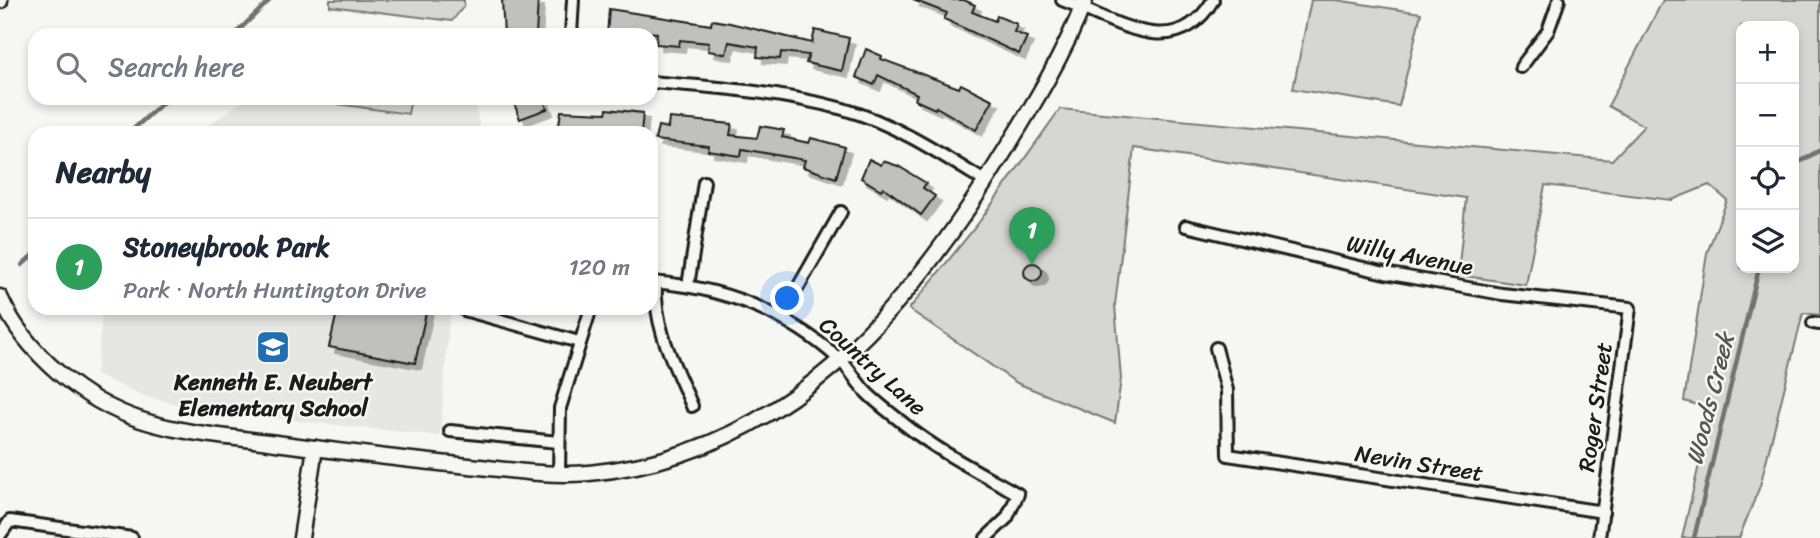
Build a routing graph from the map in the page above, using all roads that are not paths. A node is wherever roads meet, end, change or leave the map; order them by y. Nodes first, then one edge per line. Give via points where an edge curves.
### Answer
1 (573, 0) edge
2 (1062, 0) edge
3 (1213, 0) edge
4 (1559, 0) edge
5 (1083, 4) edge
6 (571, 28) edge
7 (1521, 67) dead end
8 (658, 83) edge
9 (704, 182) dead end
10 (986, 182) junction
11 (841, 212) dead end
12 (1186, 226) dead end
13 (658, 283) edge
14 (688, 286) junction
15 (0, 297) edge
16 (1630, 308) joint
17 (482, 315) edge
18 (589, 315) edge
19 (656, 315) edge
20 (781, 317) junction
21 (579, 342) junction
22 (1216, 348) dead end
23 (842, 361) junction
24 (692, 406) dead end
25 (450, 431) dead end
26 (558, 442) junction
27 (315, 449) junction
28 (559, 475) junction
29 (1603, 512) junction
30 (0, 535) edge
31 (132, 538) edge
32 (301, 538) edge
33 (986, 538) edge
34 (1599, 538) edge

1 - 6 street
2 - 5 street
3 - 5 street via 1199,20 1163,34 1142,33
4 - 7 street via 1548,30
5 - 10 street via 1052,70
8 - 10 street via 844,109 922,143
9 - 14 street
10 - 23 street via 958,227
11 - 20 street
12 - 16 street, Willy Avenue via 1398,275 1503,294
13 - 14 street, Country Lane
14 - 20 street, Country Lane via 733,296
15 - 27 street via 16,325 61,374 91,396 140,420
16 - 29 street, Roger Street
17 - 21 street
18 - 21 street
19 - 24 street
20 - 23 street, Country Lane
21 - 26 street via 560,408
22 - 29 street, Nevin Street via 1227,390 1228,455
23 - 28 street via 802,393 733,433 668,459
23 - 33 street, Country Lane via 868,394 914,432 1018,494 1007,518
25 - 26 street
26 - 28 street
27 - 28 street
27 - 32 street
29 - 34 street, Roger Street
30 - 31 street via 10,521

